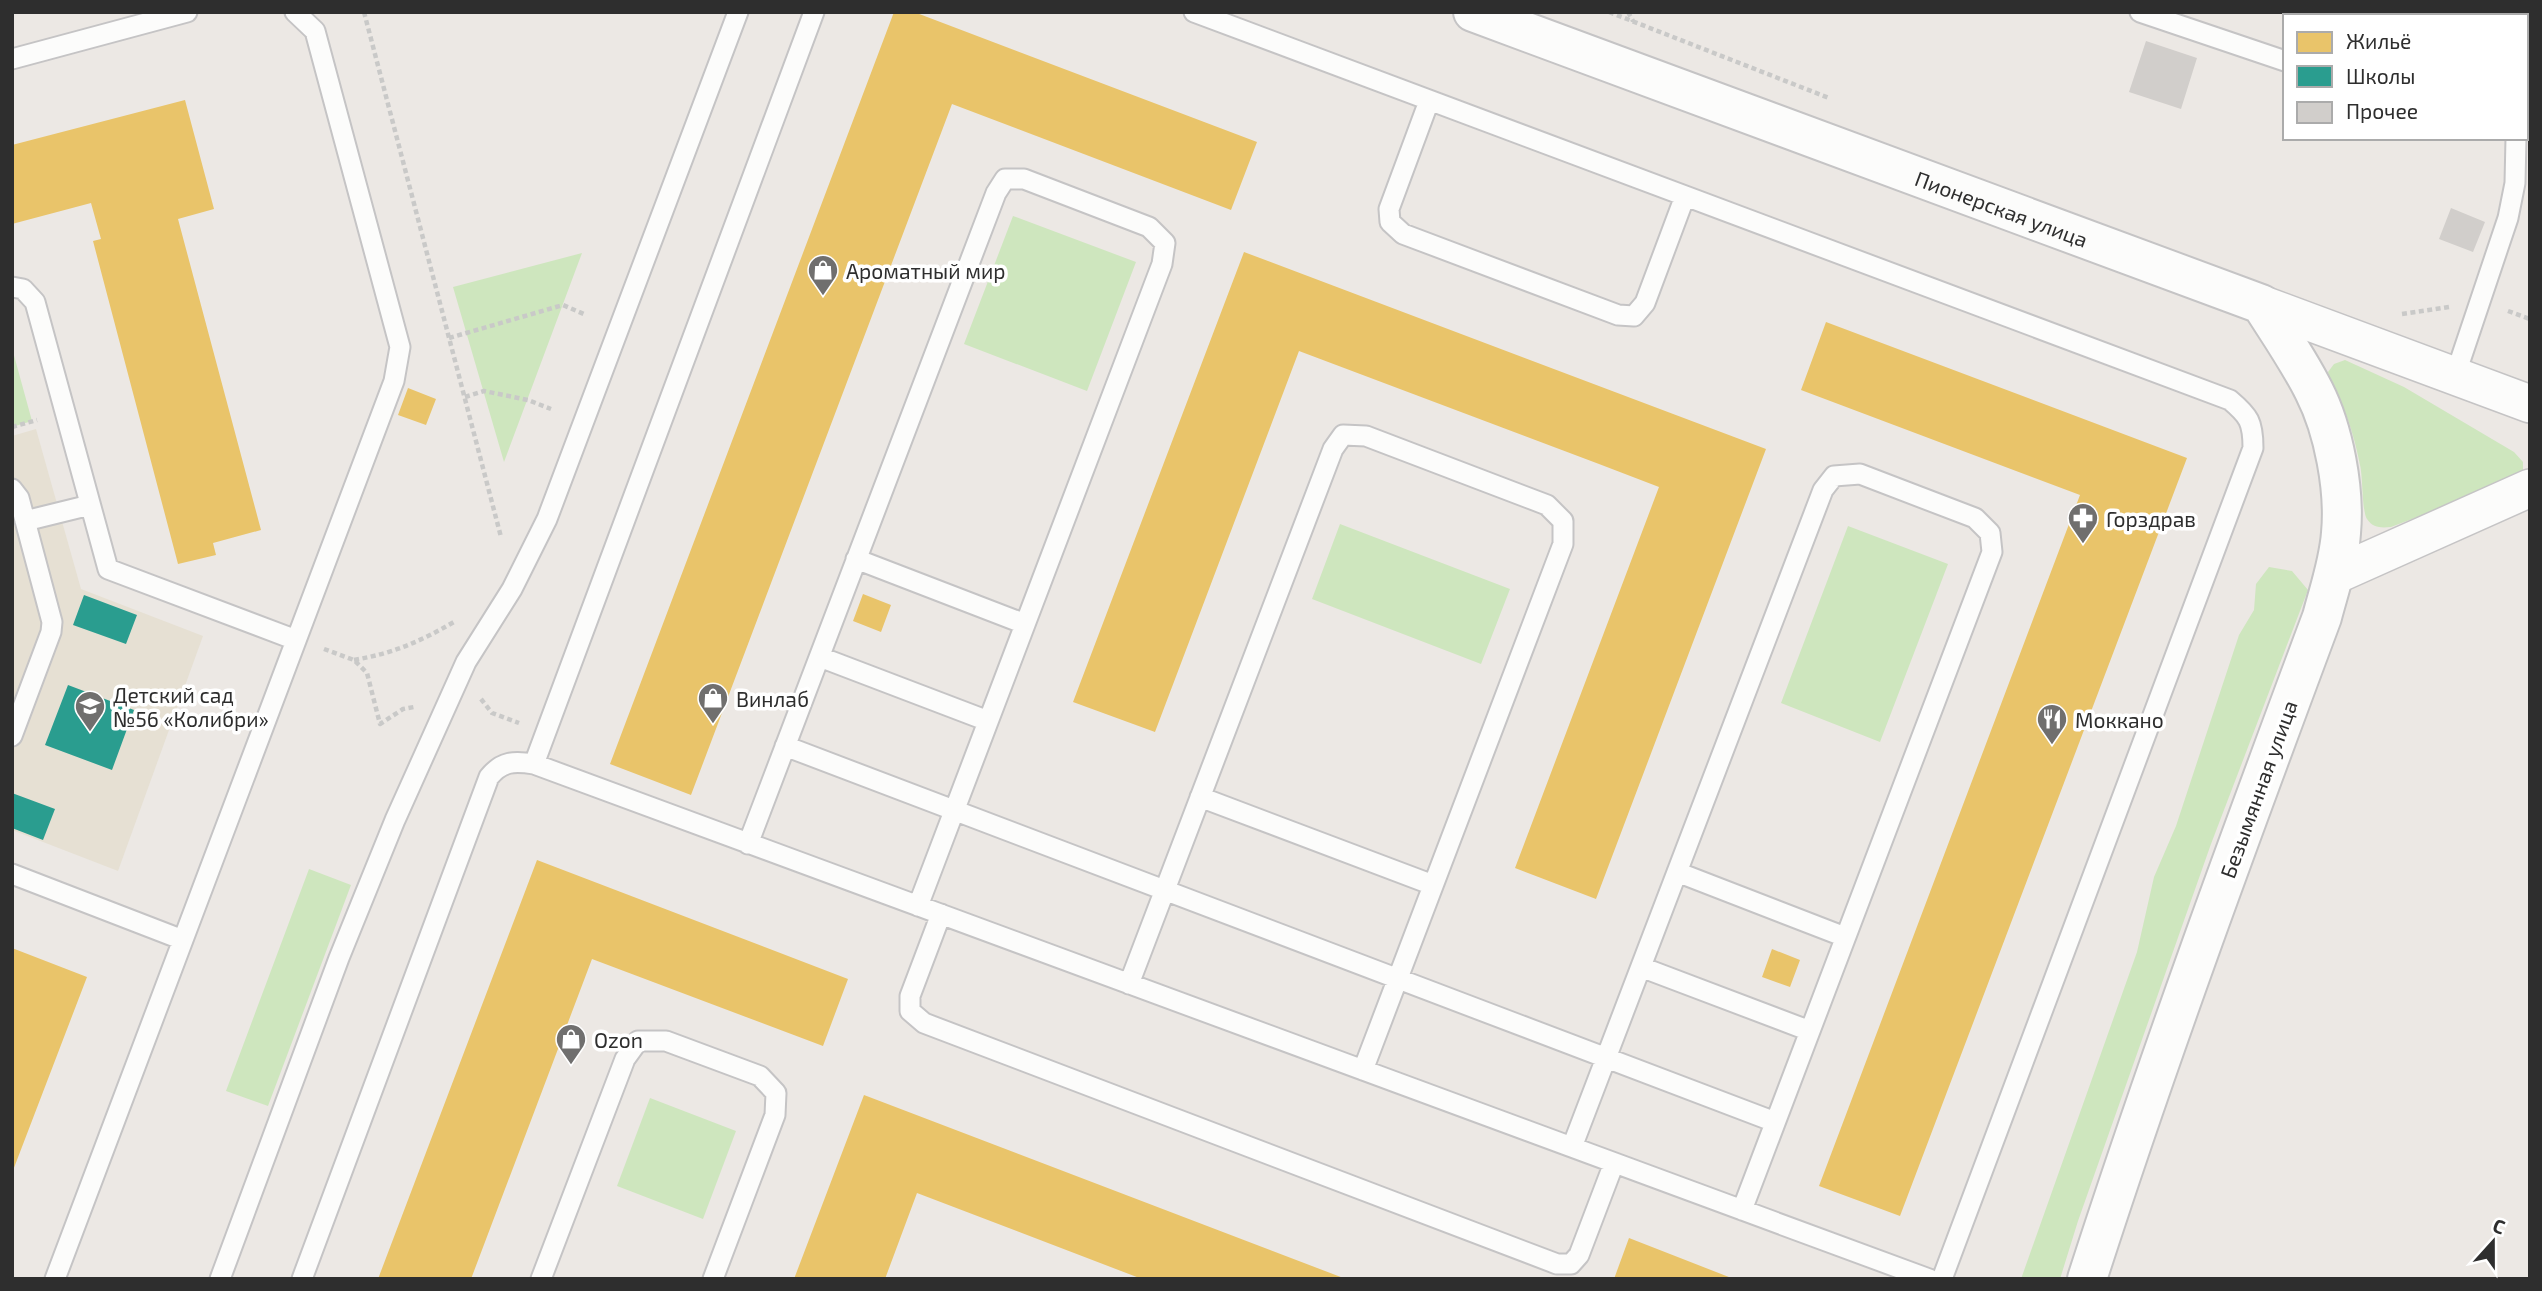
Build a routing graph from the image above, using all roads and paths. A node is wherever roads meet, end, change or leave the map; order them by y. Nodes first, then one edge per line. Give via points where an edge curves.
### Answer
1 (187, 12) edge
2 (295, 12) edge
3 (364, 12) edge
4 (738, 12) edge
5 (814, 12) edge
6 (1194, 12) edge
7 (1473, 12) edge
8 (1609, 12) edge
9 (1628, 12) edge
10 (2140, 12) edge
11 (1634, 22) junction
12 (12, 59) edge
13 (2283, 60) edge
14 (1832, 99) dead end
15 (1429, 101) junction
16 (2514, 140) edge
17 (1685, 196) junction
18 (12, 287) edge
19 (2482, 301) junction
20 (2261, 304) junction
21 (586, 314) dead end
22 (2400, 315) dead end
23 (2530, 319) edge
24 (449, 338) junction
25 (2455, 376) junction
26 (465, 397) junction
27 (2530, 404) edge
28 (551, 410) dead end
29 (2530, 488) edge
30 (12, 489) edge
31 (90, 505) junction
32 (25, 522) junction
33 (501, 537) dead end
34 (856, 559) junction
35 (2333, 576) junction
36 (1025, 624) junction
37 (296, 640) junction
38 (820, 657) junction
39 (448, 701) junction
40 (988, 721) junction
41 (12, 736) edge
42 (785, 746) junction
43 (534, 764) junction
44 (1200, 797) junction
45 (954, 810) junction
46 (748, 844) junction
47 (1677, 872) junction
48 (12, 874) edge
49 (1433, 885) junction
50 (1165, 890) junction
51 (918, 906) junction
52 (941, 914) junction
53 (1845, 937) junction
54 (183, 940) junction
55 (1641, 967) junction
56 (1397, 979) junction
57 (1129, 984) junction
58 (1810, 1031) junction
59 (1606, 1058) junction
60 (1363, 1070) junction
61 (1775, 1122) junction
62 (1573, 1147) junction
63 (1614, 1163) junction
64 (1742, 1210) junction
65 (55, 1279) edge
66 (220, 1279) edge
67 (302, 1279) edge
68 (541, 1279) edge
69 (713, 1279) edge
70 (1929, 1279) edge
71 (1942, 1279) edge
72 (2087, 1279) edge

1 - 12 lane
2 - 37 lane via 315,31 400,347 394,381
3 - 24 path
4 - 39 lane via 547,519
5 - 43 lane
6 - 15 lane
7 - 20 street, Пионерская улица
8 - 11 path
9 - 11 path
10 - 13 lane
11 - 14 path
15 - 17 lane
15 - 17 lane via 1389,209 1390,222 1403,234 1618,315 1634,316 1645,303
16 - 19 lane via 2515,183
17 - 71 lane via 2230,400 2245,413 2253,429 2253,447
18 - 31 lane via 23,289 35,302
19 - 22 path
19 - 23 path
19 - 25 lane
20 - 25 street, Пионерская улица
20 - 35 street, Безымянная улица via 2315,393 2332,441 2342,496
21 - 24 path via 563,305
24 - 26 path
25 - 27 street, Пионерская улица
26 - 28 path via 484,391
26 - 33 path
29 - 35 street
30 - 32 lane
31 - 32 lane
31 - 37 lane via 108,569
32 - 41 lane via 52,622
34 - 36 lane
34 - 36 lane via 1005,179 1024,179 1124,217 1149,227 1165,243 1162,264
34 - 38 lane
35 - 72 street, Безымянная улица via 2322,617 2214,905
36 - 40 lane
37 - 39 path via 354,660 368,673 380,724 403,709
37 - 54 lane
38 - 40 lane
38 - 42 lane
39 - 66 lane via 339,958
40 - 45 lane
42 - 45 lane
42 - 46 lane
43 - 46 lane
43 - 67 lane via 499,766 489,777
44 - 49 lane
44 - 49 lane via 1333,449 1343,435 1366,436 1547,505 1563,521 1563,544
44 - 50 lane
45 - 50 lane
45 - 51 lane
46 - 51 lane
47 - 53 lane
47 - 53 lane via 1828,482 1834,476 1860,474 1975,518 1990,533 1992,552
47 - 55 lane
48 - 54 lane
49 - 56 lane
50 - 56 lane
50 - 57 lane
51 - 52 lane
52 - 57 lane
52 - 63 lane via 910,996 910,1012 923,1023 1557,1264 1571,1264 1579,1255
53 - 58 lane
54 - 65 lane
55 - 58 lane
55 - 59 lane
56 - 59 lane
56 - 60 lane
57 - 60 lane
58 - 61 lane
59 - 61 lane
59 - 62 lane
60 - 62 lane
61 - 64 lane
62 - 63 lane
63 - 64 lane
64 - 70 lane
68 - 69 lane via 625,1059 638,1041 666,1041 760,1076 776,1093 775,1115

